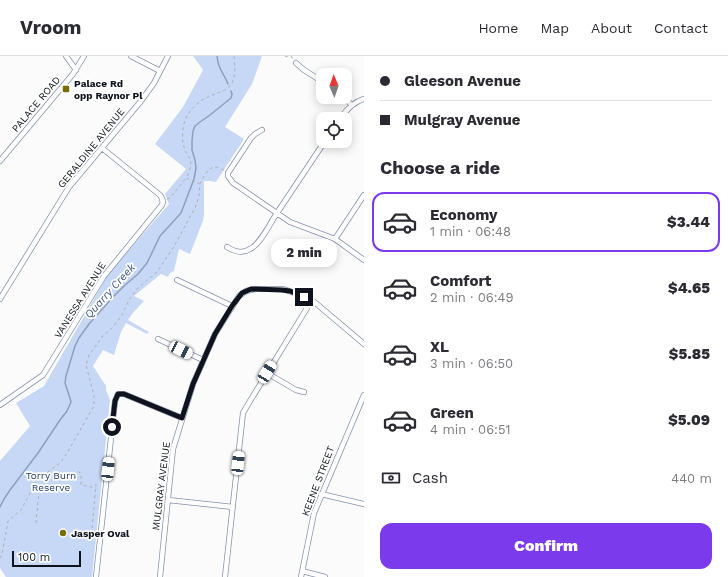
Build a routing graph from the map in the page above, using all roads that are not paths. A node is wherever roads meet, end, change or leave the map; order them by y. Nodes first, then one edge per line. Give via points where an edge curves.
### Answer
1 (66, 56) edge
2 (84, 56) edge
3 (131, 56) edge
4 (168, 56) edge
5 (296, 63) dead end
6 (76, 70) junction
7 (160, 71) junction
8 (316, 78) edge
9 (364, 99) edge
10 (351, 105) joint
11 (345, 112) edge
12 (262, 130) dead end
13 (102, 148) junction
14 (320, 148) edge
15 (0, 162) edge
16 (364, 195) edge
17 (277, 213) junction
18 (335, 239) junction
19 (227, 247) dead end
20 (364, 260) edge
21 (177, 280) dead end
22 (0, 299) edge
23 (312, 300) junction
24 (232, 306) junction
25 (158, 339) dead end
26 (364, 344) edge
27 (203, 360) junction
28 (267, 372) junction
29 (304, 392) dead end
30 (364, 395) edge
31 (0, 405) edge
32 (182, 418) junction
33 (321, 494) junction
34 (168, 500) junction
35 (364, 504) edge
36 (233, 507) junction
37 (302, 571) junction
38 (96, 577) edge
39 (160, 577) edge
40 (225, 577) edge
41 (301, 577) edge
42 (325, 577) edge

1 - 6 street
2 - 6 street, PALACE ROAD
3 - 7 street
4 - 7 street, GERALDINE AVENUE
5 - 8 street
6 - 15 street, PALACE ROAD
7 - 13 street, GERALDINE AVENUE via 154,83
9 - 10 street
10 - 11 street
12 - 17 street via 252,138 228,176 233,183
13 - 22 street, GERALDINE AVENUE via 69,187
13 - 31 street, VANESSA AVENUE via 160,195 162,205 104,276 43,375
14 - 17 street
16 - 18 street
17 - 18 street via 290,222
17 - 19 street via 258,244 251,249 240,252
18 - 20 street
21 - 24 street
23 - 24 street, MULGRAY AVENUE via 290,291 251,289 242,293
23 - 26 street, MULGRAY AVENUE
23 - 28 street
24 - 27 street, MULGRAY AVENUE
25 - 27 street
27 - 32 street, MULGRAY AVENUE
28 - 29 street via 296,390
28 - 36 street via 243,413
30 - 33 street, KEENE STREET
32 - 34 street, MULGRAY AVENUE via 173,449
32 - 38 street via 124,394 118,394 114,409
33 - 35 street
33 - 37 street, KEENE STREET via 314,513
34 - 36 street
34 - 39 street, MULGRAY AVENUE
36 - 40 street
37 - 41 street, KEENE STREET
37 - 42 street

